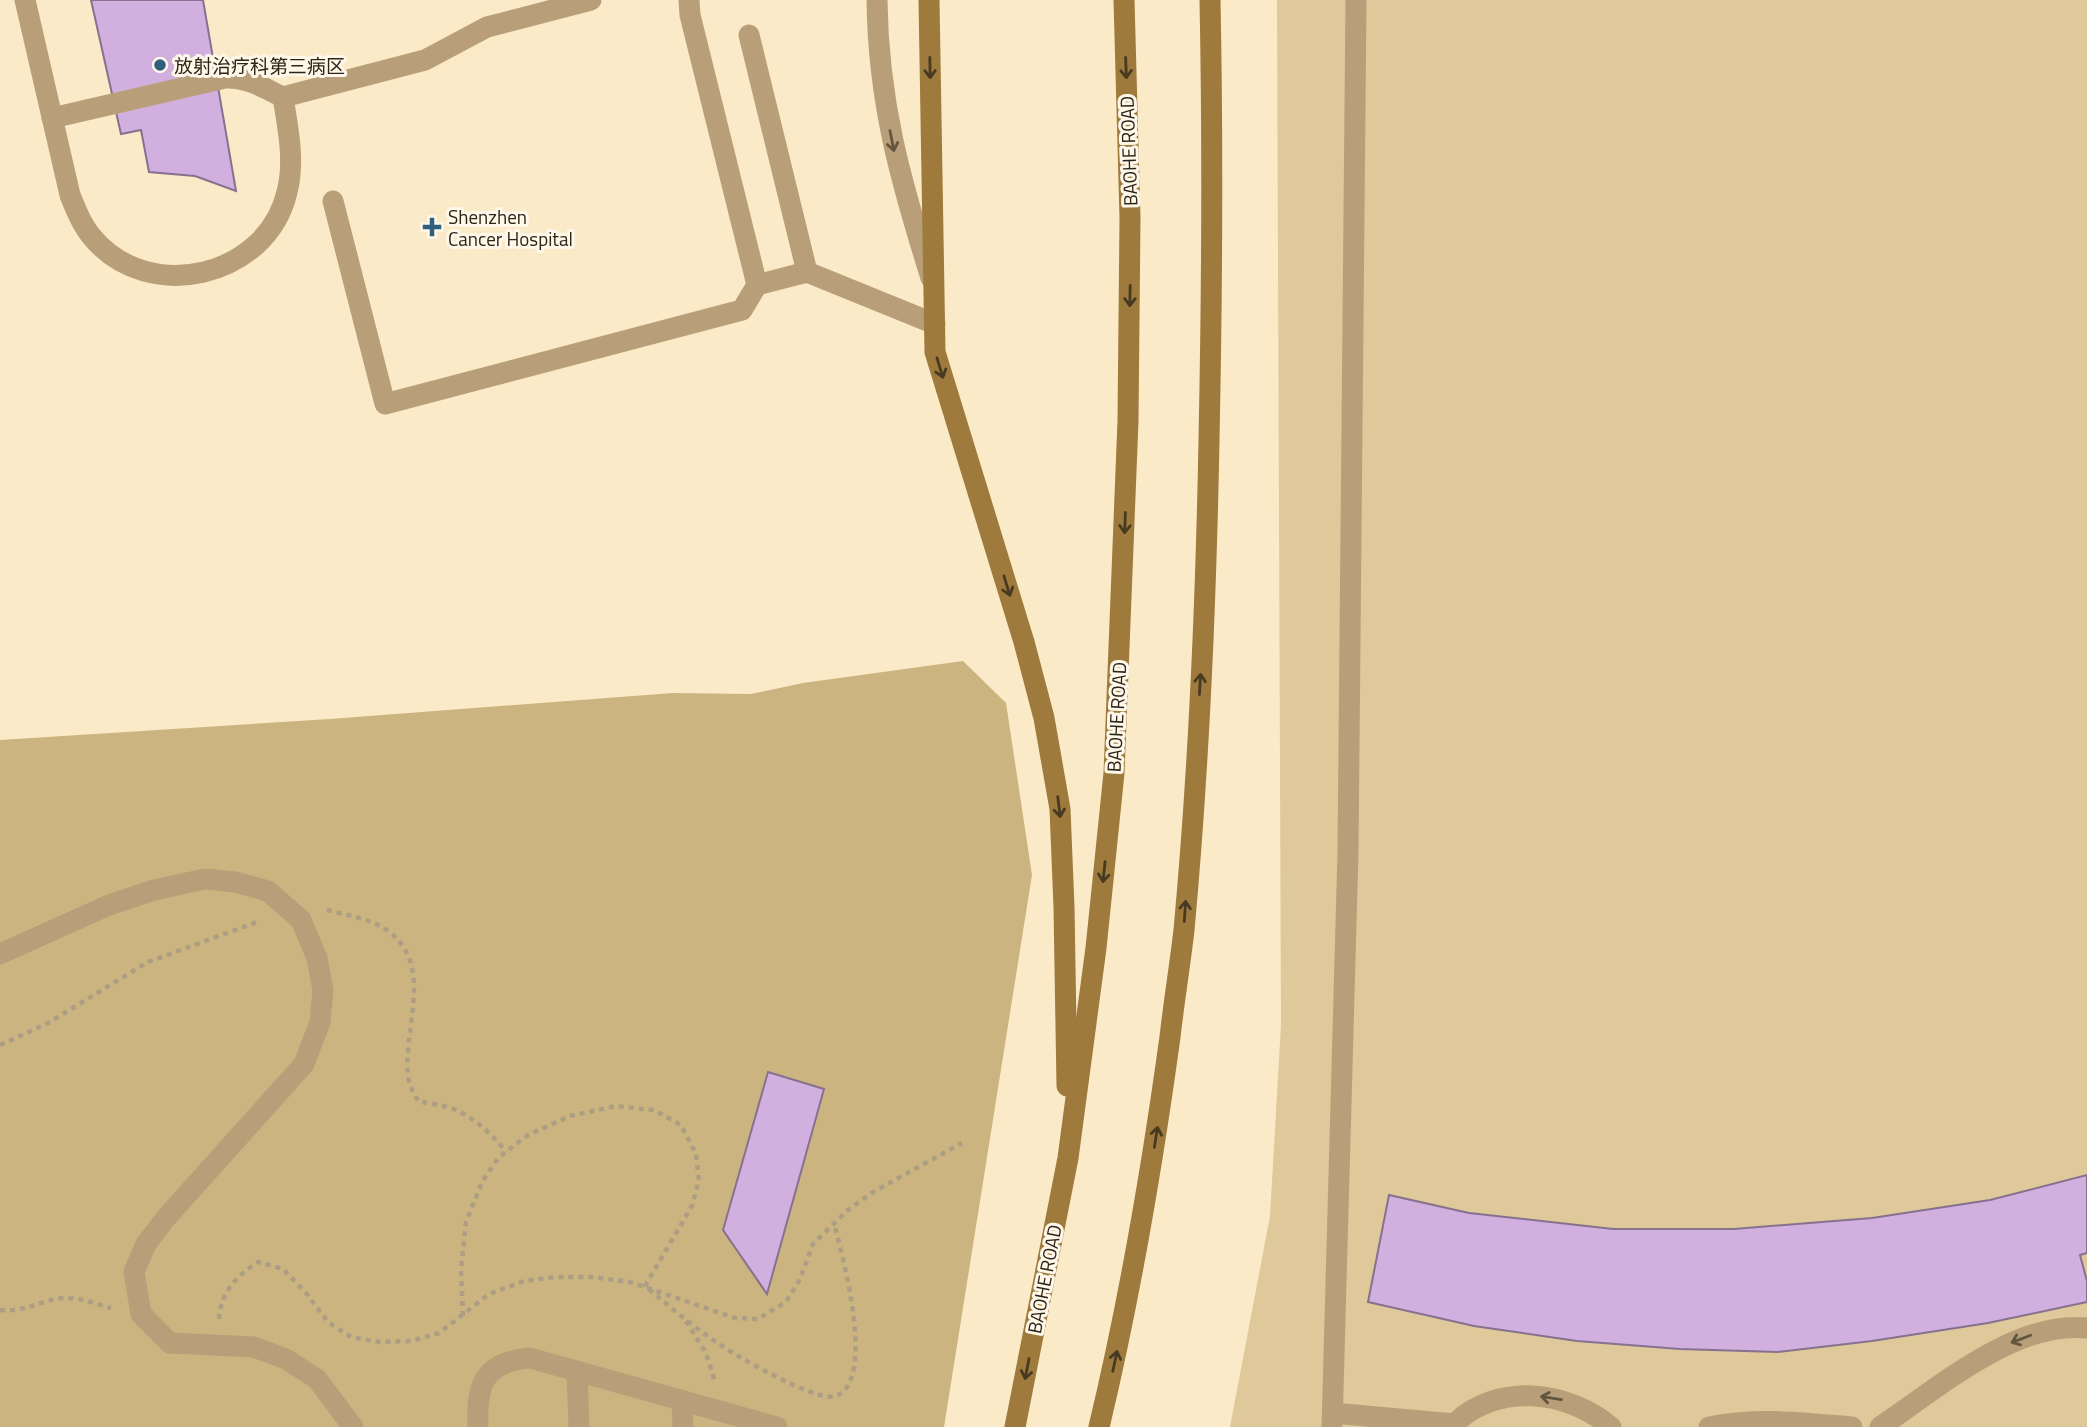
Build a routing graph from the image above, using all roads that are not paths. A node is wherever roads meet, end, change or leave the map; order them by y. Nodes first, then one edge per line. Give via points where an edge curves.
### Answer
1 (25, 0) edge
2 (591, 0) edge
3 (689, 0) edge
4 (877, 0) edge
5 (929, 0) edge
6 (1124, 0) edge
7 (1210, 0) edge
8 (1356, 0) edge
9 (749, 36) dead end
10 (283, 97) junction
11 (52, 118) junction
12 (333, 201) dead end
13 (807, 272) junction
14 (933, 284) junction
15 (757, 285) junction
16 (934, 324) junction
17 (0, 954) edge
18 (1068, 1158) junction
19 (2087, 1328) edge
20 (578, 1371) junction
21 (682, 1400) junction
22 (1332, 1420) edge
23 (1455, 1425) edge
24 (353, 1427) edge
25 (478, 1427) edge
26 (579, 1427) edge
27 (683, 1427) edge
28 (777, 1427) edge
29 (1015, 1427) edge
30 (1099, 1427) edge
31 (1611, 1427) edge
32 (1709, 1427) edge
33 (1852, 1427) edge
34 (1880, 1427) edge

1 - 11 street
2 - 10 street via 486,27 425,60
3 - 15 street
4 -> 14 street via 883,96 894,154
5 -> 14 main road
6 -> 18 main road, BAOHE ROAD via 1130,218 1120,652 1099,921
30 -> 7 main road via 1156,1141 1185,918 1207,539 1212,304
8 - 22 street via 1348,852
9 - 13 street
10 - 11 street via 250,81 225,78
10 - 11 street via 291,164 287,194 275,222 257,245 232,263 180,277 133,267 93,238 70,195
12 - 15 street via 385,404 742,310
13 - 15 street
13 - 16 street
14 - 16 main road
16 -> 18 main road via 934,352 1044,718 1060,809
17 - 24 street via 108,905 205,879 268,891 301,920 317,958 323,990 320,1022 304,1064 165,1219 146,1244 134,1272 141,1314 170,1343 254,1347 286,1360 317,1379
18 -> 29 main road, BAOHE ROAD
19 -> 34 street via 2048,1330 1995,1350
20 - 21 street
20 - 25 street via 530,1357 493,1367 482,1383
20 - 26 street
21 - 27 street
21 - 28 street
22 - 23 street
31 -> 23 street via 1587,1409 1562,1399 1531,1395 1478,1405
32 - 33 street via 1771,1421

